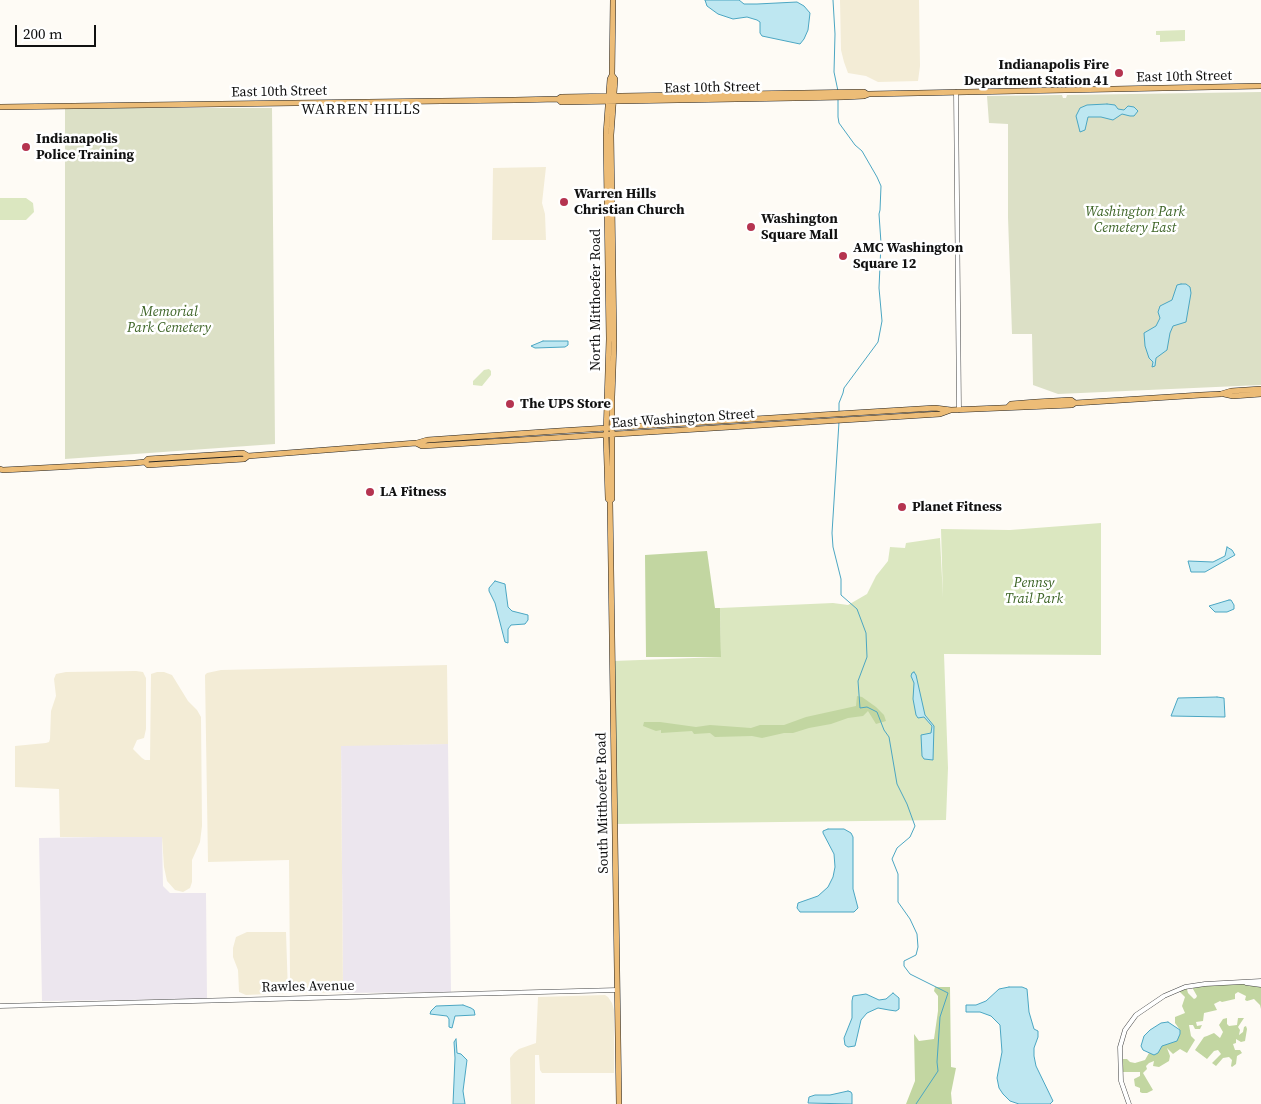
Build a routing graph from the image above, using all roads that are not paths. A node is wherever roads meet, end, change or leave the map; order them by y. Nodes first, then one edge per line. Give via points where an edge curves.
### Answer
1 (613, 0) edge
2 (1261, 86) edge
3 (956, 92) junction
4 (611, 99) junction
5 (0, 107) edge
6 (606, 133) junction
7 (611, 148) junction
8 (1261, 389) edge
9 (1221, 394) junction
10 (1261, 394) edge
11 (959, 410) junction
12 (607, 431) junction
13 (417, 443) junction
14 (1, 471) edge
15 (610, 502) junction
16 (1261, 983) edge
17 (617, 990) junction
18 (0, 1006) edge
19 (619, 1104) edge
20 (1128, 1104) edge

1 - 4 main road, North Mitthoefer Road via 614,79
2 - 3 main road, East 10th Street
3 - 4 main road, East 10th Street
3 - 11 street
4 - 5 main road, East 10th Street
4 - 6 main road, North Mitthoefer Road
4 - 7 main road, North Mitthoefer Road
6 - 7 main road
6 - 12 main road, North Mitthoefer Road
7 - 12 main road, North Mitthoefer Road via 614,336
8 - 9 main road, East Washington Street
9 - 10 main road, East Washington Street
9 - 11 main road, East Washington Street via 1036,408
11 - 12 main road, East Washington Street via 940,408 832,418
12 - 13 main road, East Washington Street
12 - 13 main road, East Washington Street via 422,446
12 - 15 main road, South Mitthoefer Road
12 - 15 main road, South Mitthoefer Road via 613,471
13 - 14 main road, East Washington Street
15 - 17 main road, South Mitthoefer Road
16 - 20 street via 1186,986 1164,996 1133,1018 1124,1032 1120,1049 1122,1083
17 - 18 street, Rawles Avenue
17 - 19 main road, South Mitthoefer Road

